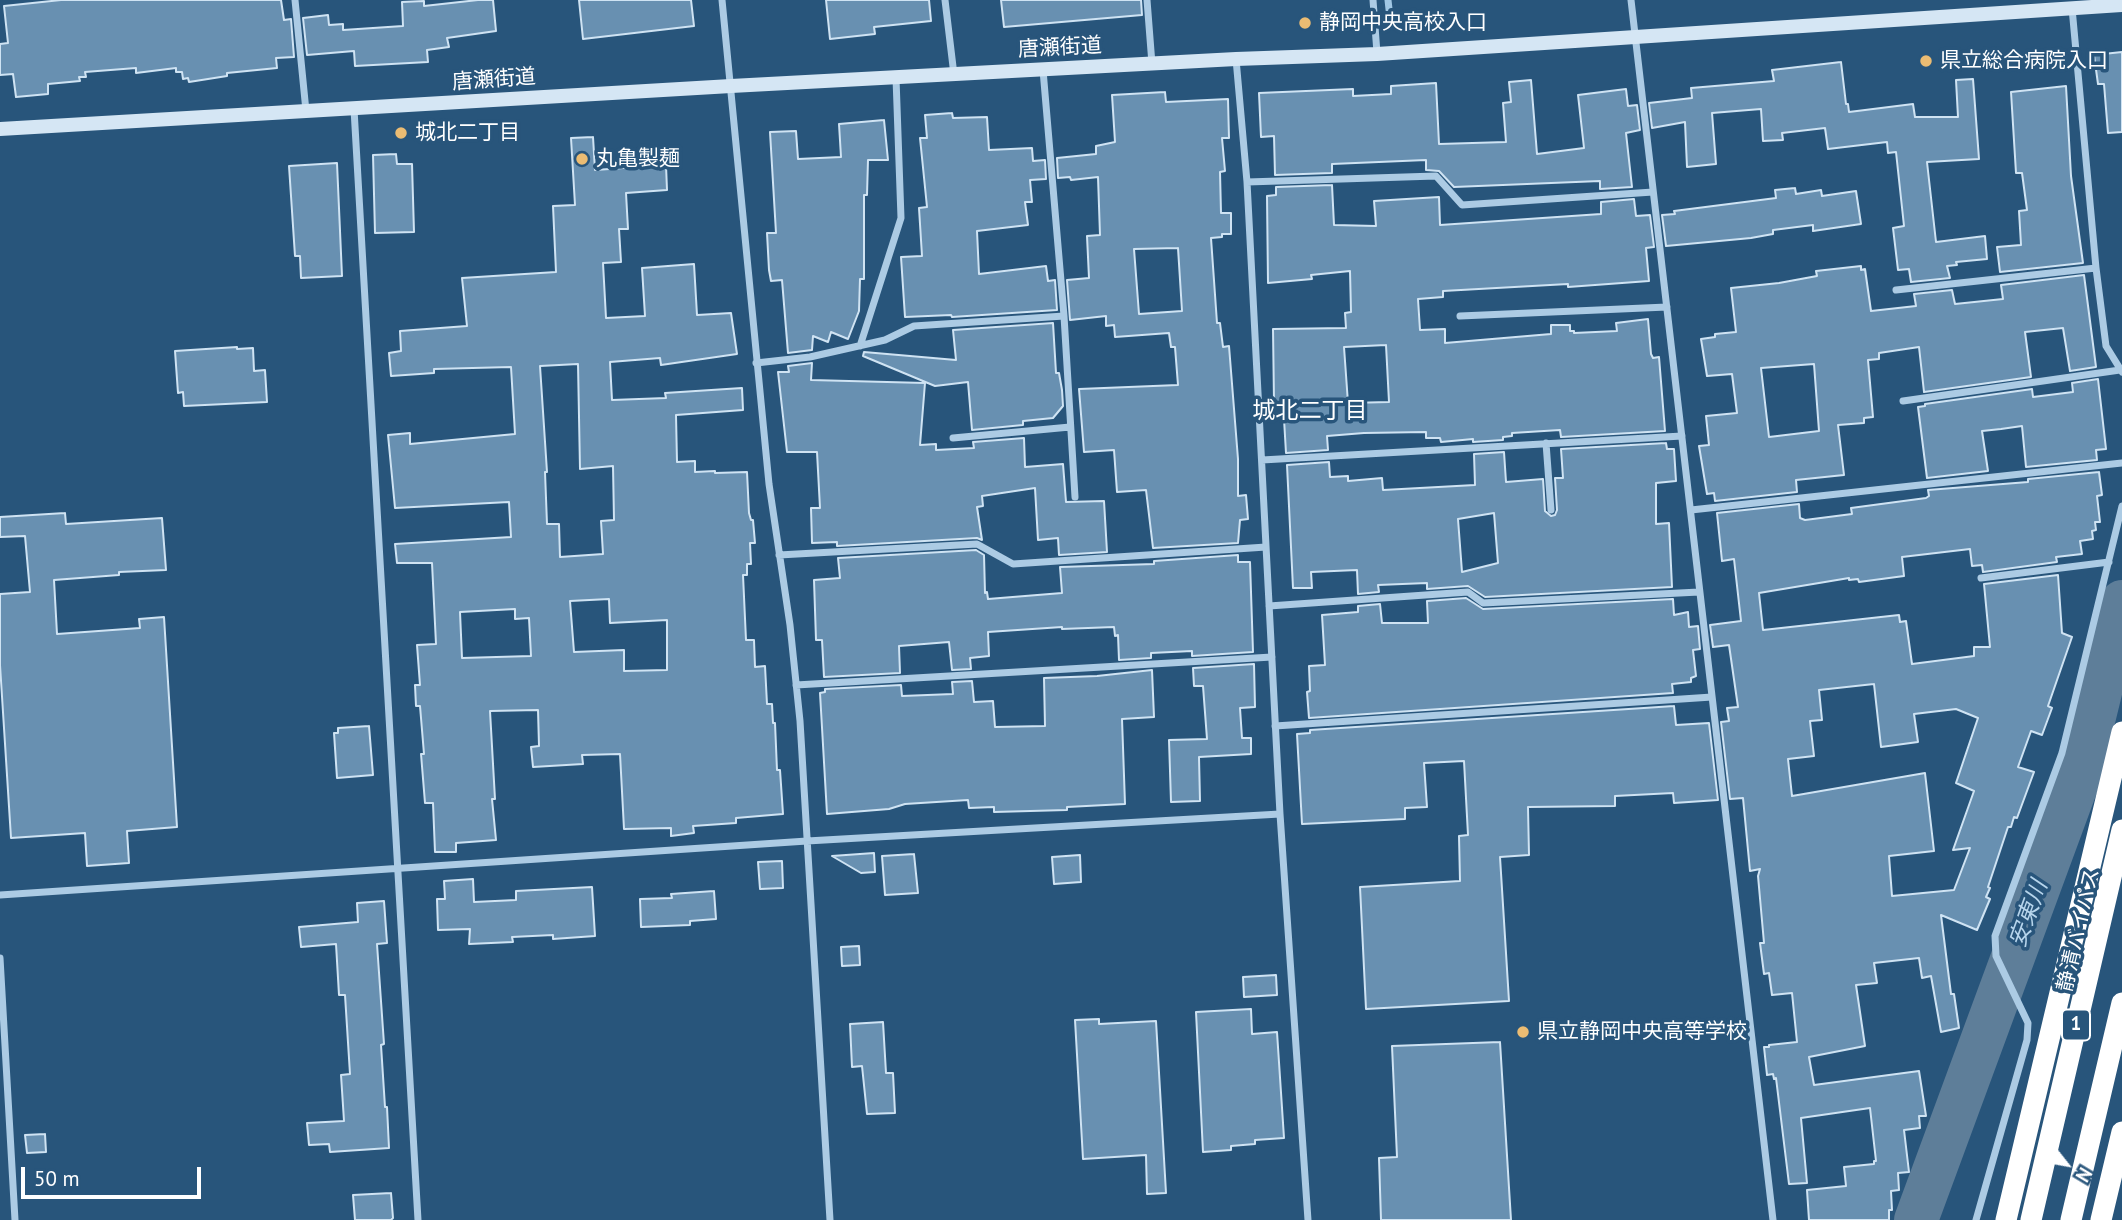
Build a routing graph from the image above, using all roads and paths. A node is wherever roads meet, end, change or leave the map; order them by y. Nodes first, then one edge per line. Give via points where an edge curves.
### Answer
1 (295, 0) edge
2 (722, 0) edge
3 (945, 0) edge
4 (1147, 0) edge
5 (1373, 0) edge
6 (1631, 0) edge
7 (2089, 3) edge
8 (2122, 5) edge
9 (2072, 7) junction
10 (1636, 38) junction
11 (1377, 54) junction
12 (1236, 59) junction
13 (1152, 64) junction
14 (1043, 70) junction
15 (954, 75) junction
16 (896, 78) junction
17 (731, 86) junction
18 (354, 109) junction
19 (306, 112) junction
20 (0, 129) edge
21 (1247, 182) junction
22 (1653, 192) junction
23 (2096, 268) junction
24 (1896, 290) dead end
25 (1667, 307) junction
26 (1064, 316) junction
27 (1460, 316) dead end
28 (860, 346) junction
29 (757, 363) junction
30 (2121, 371) edge
31 (1903, 401) dead end
32 (1070, 427) junction
33 (1682, 436) junction
34 (953, 438) dead end
35 (1546, 443) junction
36 (1262, 460) junction
37 (2122, 463) edge
38 (1075, 497) dead end
39 (2122, 506) edge
40 (1551, 510) dead end
41 (1690, 510) junction
42 (1266, 547) junction
43 (779, 555) junction
44 (2109, 562) junction
45 (1981, 578) dead end
46 (1699, 592) junction
47 (1269, 606) junction
48 (1272, 657) junction
49 (796, 685) junction
50 (1712, 697) junction
51 (1275, 726) junction
52 (2122, 732) edge
53 (1280, 814) junction
54 (2122, 830) edge
55 (807, 841) junction
56 (2122, 856) edge
57 (397, 869) junction
58 (0, 895) edge
59 (0, 958) edge
60 (2122, 1003) edge
61 (2122, 1021) edge
62 (2122, 1132) edge
63 (15, 1220) edge
64 (418, 1220) edge
65 (830, 1220) edge
66 (1308, 1220) edge
67 (1773, 1220) edge
68 (1976, 1220) edge
69 (2006, 1220) edge
70 (2031, 1220) edge
71 (2037, 1220) edge
72 (2071, 1220) edge
73 (2077, 1220) edge
74 (2102, 1220) edge

1 - 19 street
2 - 17 street
3 - 15 street
4 - 13 street
5 - 11 street
6 - 10 street
7 - 8 street, 唐瀬街道
7 - 9 street, 唐瀬街道
9 - 10 street, 唐瀬街道
9 - 23 street
10 - 11 street, 唐瀬街道
10 - 22 street
11 - 12 street, 唐瀬街道
12 - 13 street, 唐瀬街道
12 - 21 street
13 - 14 street, 唐瀬街道
14 - 15 street, 唐瀬街道
14 - 26 street
15 - 16 street, 唐瀬街道
16 - 17 street, 唐瀬街道
16 - 28 street via 901,218
17 - 18 street, 唐瀬街道
17 - 29 street
18 - 19 street, 唐瀬街道
18 - 57 street
19 - 20 street, 唐瀬街道
21 - 22 street via 1436,176 1462,205
21 - 36 street
22 - 25 street
23 - 24 street
23 - 30 street via 2106,346
25 - 27 street
25 - 33 street
26 - 28 street via 914,326
26 - 32 street
28 - 29 street
29 - 43 street
30 - 31 street
32 - 34 street
32 - 38 street
33 - 35 street
33 - 41 street
35 - 36 street
35 - 40 street
36 - 42 street
37 - 41 street
39 - 44 street
41 - 46 street
42 - 43 street via 1013,564 977,544
42 - 47 street
43 - 49 street
44 - 45 street
44 - 68 street via 2063,754 1995,936 1996,956 2028,1023 2027,1040
46 - 47 street via 1483,603 1468,592
46 - 50 street
47 - 48 street
48 - 49 street
48 - 51 street
49 - 55 street
50 - 51 street
50 - 67 street
51 - 53 street
52 - 69 highway, 1
53 - 55 street
53 - 66 street
54 - 70 highway, 1
55 - 57 street
55 - 65 street
56 - 71 highway, 静清バイパス / 1
57 - 58 street
57 - 64 street
59 - 63 street
60 - 72 highway, 1
61 - 73 highway, 1
62 - 74 highway

